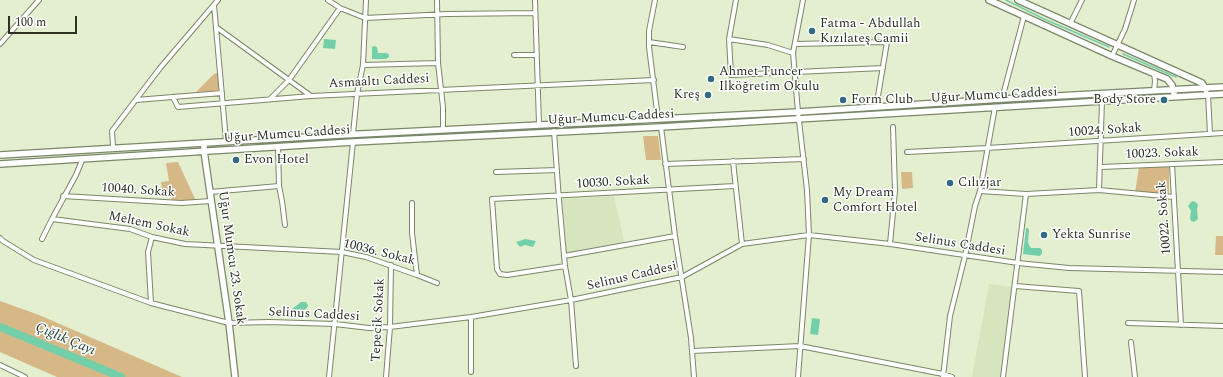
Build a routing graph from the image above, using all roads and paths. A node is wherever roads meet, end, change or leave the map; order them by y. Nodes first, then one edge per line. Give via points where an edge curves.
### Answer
1 (39, 0) edge
2 (218, 0) edge
3 (328, 0) edge
4 (366, 0) edge
5 (437, 0) edge
6 (535, 0) edge
7 (655, 0) edge
8 (736, 0) edge
9 (803, 0) edge
10 (989, 0) edge
11 (1018, 0) edge
12 (1082, 0) edge
13 (1134, 0) edge
14 (214, 5) junction
15 (340, 8) junction
16 (535, 13) junction
17 (436, 15) junction
18 (1024, 16) junction
19 (365, 18) junction
20 (1070, 24) junction
21 (216, 27) junction
22 (729, 39) junction
23 (649, 42) junction
24 (0, 44) edge
25 (795, 44) junction
26 (1118, 45) junction
27 (683, 47) dead end
28 (793, 53) junction
29 (536, 55) junction
30 (514, 56) dead end
31 (1112, 56) junction
32 (438, 63) junction
33 (363, 65) junction
34 (883, 68) junction
35 (795, 71) junction
36 (1154, 73) junction
37 (288, 80) junction
38 (654, 80) junction
39 (537, 86) junction
40 (1223, 87) edge
41 (1205, 88) junction
42 (440, 90) junction
43 (1173, 90) junction
44 (1154, 91) junction
45 (222, 93) junction
46 (357, 94) junction
47 (1208, 94) junction
48 (1223, 94) edge
49 (311, 96) junction
50 (173, 97) junction
51 (1174, 97) junction
52 (270, 99) junction
53 (1002, 99) junction
54 (136, 100) junction
55 (1102, 101) junction
56 (223, 104) junction
57 (879, 107) junction
58 (995, 107) junction
59 (798, 112) junction
60 (658, 119) junction
61 (798, 119) junction
62 (539, 124) junction
63 (661, 127) junction
64 (893, 127) dead end
65 (444, 130) junction
66 (554, 131) junction
67 (1223, 133) edge
68 (353, 134) junction
69 (1210, 134) junction
70 (226, 141) junction
71 (1102, 141) junction
72 (353, 142) junction
73 (204, 143) junction
74 (278, 146) junction
75 (114, 147) junction
76 (987, 148) junction
77 (204, 151) junction
78 (906, 152) dead end
79 (0, 155) edge
80 (83, 158) junction
81 (804, 159) junction
82 (733, 162) junction
83 (1223, 162) edge
84 (0, 164) edge
85 (665, 164) junction
86 (1172, 164) junction
87 (1101, 167) junction
88 (557, 170) junction
89 (496, 172) dead end
90 (279, 186) junction
91 (735, 186) junction
92 (669, 190) junction
93 (1099, 190) junction
94 (980, 191) junction
95 (210, 192) junction
96 (1026, 194) junction
97 (63, 196) junction
98 (559, 196) junction
99 (1174, 197) junction
100 (211, 201) junction
101 (412, 203) dead end
102 (52, 218) junction
103 (285, 225) dead end
104 (808, 235) junction
105 (675, 236) junction
106 (152, 237) junction
107 (0, 238) edge
108 (42, 240) dead end
109 (742, 244) junction
110 (890, 244) junction
111 (219, 246) junction
112 (342, 252) junction
113 (564, 256) junction
114 (965, 256) junction
115 (1018, 263) junction
116 (391, 265) junction
117 (565, 266) junction
118 (1178, 271) junction
119 (1223, 272) edge
120 (417, 275) junction
121 (682, 277) junction
122 (437, 283) dead end
123 (1015, 286) junction
124 (571, 300) junction
125 (150, 303) junction
126 (471, 317) junction
127 (229, 323) junction
128 (1128, 323) dead end
129 (335, 324) junction
130 (1181, 325) junction
131 (1223, 326) edge
132 (390, 327) junction
133 (1131, 342) dead end
134 (800, 346) junction
135 (692, 351) junction
136 (0, 365) edge
137 (576, 366) dead end
138 (471, 372) dead end
139 (943, 376) edge
140 (24, 377) edge
141 (235, 377) edge
142 (330, 377) edge
143 (386, 377) edge
144 (694, 377) edge
145 (798, 377) edge
146 (952, 377) edge
147 (1003, 377) edge
148 (1085, 377) edge
149 (1134, 377) edge

1 - 24 street
2 - 14 street
3 - 15 street
4 - 19 street
5 - 17 street
6 - 16 street
7 - 23 street
8 - 22 street
9 - 25 street
10 - 18 main road
11 - 20 main road
12 - 20 street
13 - 26 street
14 - 21 street
14 - 54 street
15 - 19 street
15 - 37 street
16 - 17 street
16 - 29 street
17 - 19 street
17 - 32 street
18 - 31 main road
18 - 53 street
19 - 33 street
20 - 26 main road
21 - 37 street
21 - 45 street
22 - 28 street via 768,45
22 - 35 street via 731,75
23 - 27 street
23 - 38 street
25 - 28 street
25 - 34 street via 887,42
26 - 31 street
26 - 41 main road via 1202,83
28 - 35 street
29 - 30 street
29 - 39 street
31 - 36 main road
32 - 33 street
32 - 42 street
33 - 46 street
34 - 35 street
34 - 57 street via 877,102
35 - 59 street
36 - 43 main road via 1169,81
36 - 44 street
37 - 49 street
37 - 52 street
38 - 39 street, Asmaaltı Caddesi
38 - 60 street
39 - 42 street, Asmaaltı Caddesi
39 - 62 street
40 - 41 main road, Uğur Mumcu Caddesi
41 - 43 main road, Uğur Mumcu Caddesi
41 - 47 main road
42 - 46 street, Asmaaltı Caddesi
42 - 65 street
43 - 44 main road, Uğur Mumcu Caddesi
43 - 51 main road
44 - 53 main road, Uğur Mumcu Caddesi
45 - 50 street
45 - 56 street
46 - 49 street, Asmaaltı Caddesi
46 - 68 street
47 - 48 main road, Uğur Mumcu Caddesi
47 - 51 main road, Uğur Mumcu Caddesi
47 - 69 street
49 - 52 street, Asmaaltı Caddesi
50 - 54 street
50 - 56 street, Asmaaltı Caddesi via 178,107
51 - 55 main road, Uğur Mumcu Caddesi
52 - 56 street, Asmaaltı Caddesi
53 - 57 main road, Uğur Mumcu Caddesi
54 - 75 street via 112,131
55 - 58 main road, Uğur Mumcu Caddesi
55 - 71 street
56 - 70 street
57 - 59 main road, Uğur Mumcu Caddesi
58 - 61 main road, Uğur Mumcu Caddesi
58 - 76 street
59 - 60 main road, Uğur Mumcu Caddesi
59 - 61 street
60 - 62 main road, Uğur Mumcu Caddesi
61 - 63 main road, Uğur Mumcu Caddesi
61 - 81 street
62 - 65 main road, Uğur Mumcu Caddesi
63 - 66 main road, Uğur Mumcu Caddesi
63 - 85 street
64 - 110 street via 895,191
65 - 68 main road, Uğur Mumcu Caddesi
66 - 72 main road, Uğur Mumcu Caddesi
66 - 88 street
67 - 69 street, 10024. Sokak
68 - 70 main road, Uğur Mumcu Caddesi
68 - 72 main road
69 - 71 street, 10024. Sokak
70 - 73 main road, Uğur Mumcu Caddesi
71 - 76 street, 10024. Sokak
71 - 87 street
72 - 74 main road, Uğur Mumcu Caddesi
72 - 112 street
73 - 75 main road, Uğur Mumcu Caddesi
73 - 77 main road, Uğur Mumcu 23. Sokak
74 - 77 main road, Uğur Mumcu Caddesi
74 - 90 street
75 - 79 main road, Uğur Mumcu Caddesi
76 - 78 street, 10024. Sokak
76 - 94 street
77 - 80 main road, Uğur Mumcu Caddesi
77 - 95 main road, Uğur Mumcu 23. Sokak
80 - 84 main road, Uğur Mumcu Caddesi
80 - 97 street
81 - 82 street
81 - 104 street
82 - 85 street
82 - 91 street
83 - 86 street, 10023. Sokak
85 - 92 street
86 - 87 street, 10023. Sokak
86 - 99 street, 10022. Sokak
87 - 93 street
88 - 89 street
88 - 98 street
90 - 95 street
90 - 103 street
91 - 92 street, 10030. Sokak
91 - 109 street
92 - 98 street, 10030. Sokak
92 - 105 street
93 - 96 street
93 - 99 street
94 - 96 street
94 - 114 street
95 - 100 main road, Uğur Mumcu 23. Sokak
96 - 115 street
97 - 100 street, 10040. Sokak via 181,203
97 - 102 street
98 - 113 street
98 - 117 street, 10030. Sokak via 492,199 497,269 504,275
99 - 118 street, 10022. Sokak
100 - 111 main road, Uğur Mumcu 23. Sokak
101 - 120 street, 10036. Sokak via 412,233
102 - 106 street, Meltem Sokak via 130,229
102 - 108 street
104 - 109 street, Selinus Caddesi
104 - 110 street, Selinus Caddesi
104 - 134 street
105 - 113 street
105 - 121 street
106 - 111 street, Meltem Sokak via 185,244
106 - 125 street via 148,252
107 - 125 street, Selinus Caddesi via 34,260
109 - 121 street, Selinus Caddesi
110 - 114 street, Selinus Caddesi
111 - 112 street, 10036. Sokak
111 - 127 main road, Uğur Mumcu 23. Sokak
112 - 116 street, 10036. Sokak
112 - 129 street
113 - 117 street
114 - 115 street, Selinus Caddesi
114 - 139 street via 950,316
115 - 118 street, Selinus Caddesi via 1069,268
115 - 123 street
116 - 120 street, 10036. Sokak
116 - 132 street, Tepecik Sokak
117 - 124 street
118 - 119 street, Selinus Caddesi
118 - 130 street, 10022. Sokak
120 - 122 street
121 - 124 street, Selinus Caddesi
121 - 135 street
123 - 147 street
123 - 148 street via 1079,291
124 - 126 street, Selinus Caddesi
124 - 137 street
125 - 127 street, Selinus Caddesi
126 - 132 street, Selinus Caddesi
126 - 138 street
127 - 129 street, Selinus Caddesi
127 - 141 main road, Uğur Mumcu 23. Sokak
128 - 130 street
129 - 132 street, Selinus Caddesi via 370,328
129 - 142 street
130 - 131 street
132 - 143 street, Tepecik Sokak
133 - 149 street
134 - 135 street
134 - 139 street
134 - 145 street
135 - 144 street
136 - 140 street
139 - 146 street

